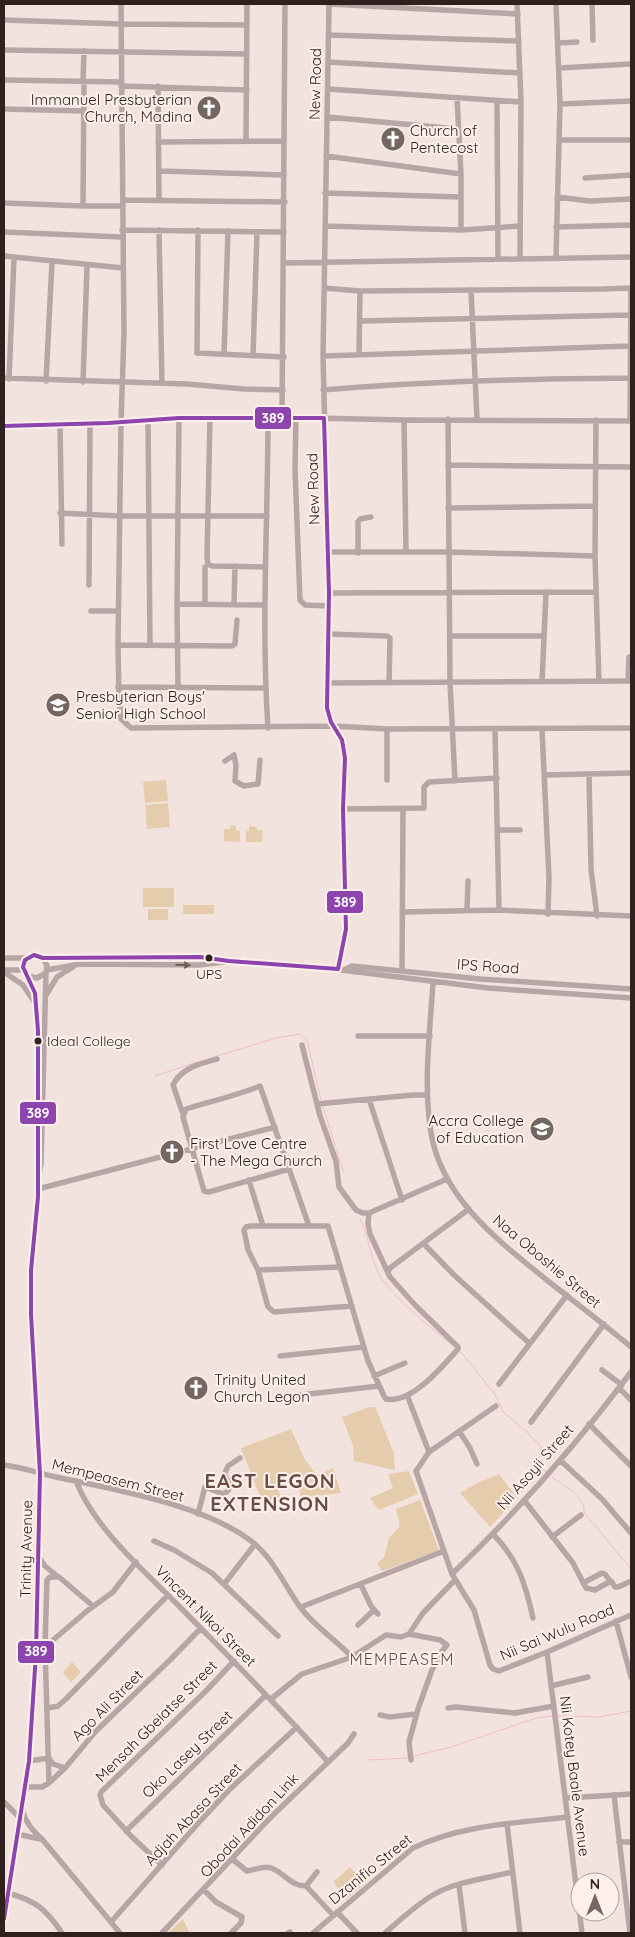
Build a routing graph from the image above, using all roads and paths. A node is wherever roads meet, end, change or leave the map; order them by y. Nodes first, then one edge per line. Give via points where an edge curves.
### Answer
1 (121, 4) edge
2 (247, 4) edge
3 (285, 4) edge
4 (329, 4) edge
5 (517, 4) edge
6 (556, 4) edge
7 (592, 4) edge
8 (377, 5) edge
9 (518, 14) junction
10 (4, 20) edge
11 (121, 24) junction
12 (247, 25) junction
13 (329, 35) junction
14 (593, 40) dead end
15 (518, 41) junction
16 (576, 42) dead end
17 (558, 43) junction
18 (4, 50) edge
19 (84, 51) junction
20 (121, 52) junction
21 (247, 54) junction
22 (328, 62) junction
23 (631, 64) edge
24 (559, 68) junction
25 (520, 73) junction
26 (4, 80) edge
27 (84, 82) junction
28 (121, 84) junction
29 (158, 86) junction
30 (328, 89) junction
31 (247, 90) junction
32 (457, 98) junction
33 (497, 101) junction
34 (631, 101) edge
35 (521, 102) junction
36 (560, 104) junction
37 (4, 109) edge
38 (84, 111) junction
39 (327, 117) junction
40 (458, 129) junction
41 (246, 140) junction
42 (559, 140) junction
43 (631, 140) edge
44 (284, 141) junction
45 (158, 142) junction
46 (326, 156) junction
47 (160, 171) junction
48 (461, 174) junction
49 (284, 175) junction
50 (631, 175) edge
51 (585, 178) dead end
52 (325, 193) junction
53 (460, 197) junction
54 (557, 198) junction
55 (631, 199) edge
56 (159, 200) junction
57 (4, 202) edge
58 (285, 202) junction
59 (123, 203) junction
60 (83, 206) junction
61 (631, 225) edge
62 (325, 226) junction
63 (520, 226) junction
64 (556, 226) junction
65 (498, 227) junction
66 (159, 230) junction
67 (198, 230) junction
68 (461, 230) junction
69 (228, 231) junction
70 (4, 232) edge
71 (258, 232) junction
72 (284, 232) junction
73 (122, 234) junction
74 (4, 256) edge
75 (556, 257) junction
76 (631, 257) edge
77 (14, 258) junction
78 (520, 258) junction
79 (498, 259) junction
80 (52, 262) junction
81 (284, 263) junction
82 (324, 263) junction
83 (87, 266) junction
84 (123, 268) junction
85 (324, 288) junction
86 (631, 288) edge
87 (471, 290) junction
88 (360, 291) junction
89 (630, 315) edge
90 (473, 318) junction
91 (360, 321) junction
92 (631, 346) edge
93 (475, 350) junction
94 (224, 354) junction
95 (359, 355) junction
96 (253, 356) junction
97 (323, 356) junction
98 (284, 358) junction
99 (6, 378) edge
100 (630, 378) junction
101 (476, 380) junction
102 (46, 381) junction
103 (83, 382) junction
104 (122, 382) junction
105 (162, 383) junction
106 (283, 390) junction
107 (323, 390) junction
108 (268, 416) junction
109 (282, 417) junction
110 (296, 417) junction
111 (179, 418) junction
112 (210, 418) junction
113 (324, 418) junction
114 (448, 419) junction
115 (477, 419) junction
116 (404, 420) junction
117 (596, 420) junction
118 (148, 421) junction
119 (631, 421) edge
120 (120, 422) junction
121 (90, 424) junction
122 (60, 425) junction
123 (4, 426) edge
124 (448, 466) junction
125 (595, 467) junction
126 (631, 467) edge
127 (595, 506) junction
128 (448, 508) junction
129 (60, 513) junction
130 (89, 514) junction
131 (119, 516) junction
132 (148, 516) junction
133 (177, 516) junction
134 (208, 516) junction
135 (267, 516) junction
136 (371, 517) dead end
137 (62, 544) dead end
138 (328, 552) junction
139 (406, 552) junction
140 (449, 552) junction
141 (358, 553) junction
142 (595, 556) junction
143 (235, 566) junction
144 (204, 567) dead end
145 (265, 567) junction
146 (88, 585) dead end
147 (449, 592) junction
148 (546, 592) junction
149 (596, 592) junction
150 (329, 593) junction
151 (177, 604) junction
152 (205, 604) junction
153 (234, 604) junction
154 (265, 605) junction
155 (329, 606) junction
156 (91, 611) dead end
157 (117, 611) junction
158 (236, 620) dead end
159 (328, 634) junction
160 (450, 636) junction
161 (544, 636) junction
162 (118, 645) junction
163 (150, 645) junction
164 (178, 646) junction
165 (629, 657) dead end
166 (599, 681) junction
167 (630, 681) edge
168 (450, 682) junction
169 (542, 682) junction
170 (327, 683) junction
171 (389, 683) junction
172 (118, 687) junction
173 (178, 688) junction
174 (265, 688) junction
175 (334, 726) junction
176 (268, 728) junction
177 (631, 728) edge
178 (387, 729) junction
179 (453, 729) junction
180 (496, 729) junction
181 (542, 729) junction
182 (260, 760) dead end
183 (225, 761) dead end
184 (631, 773) edge
185 (589, 774) junction
186 (544, 775) junction
187 (497, 778) junction
188 (387, 780) dead end
189 (456, 781) junction
190 (344, 809) junction
191 (403, 809) junction
192 (498, 830) junction
193 (520, 830) dead end
194 (468, 881) dead end
195 (467, 910) junction
196 (499, 910) junction
197 (402, 912) junction
198 (548, 914) junction
199 (597, 916) junction
200 (631, 916) edge
201 (4, 958) edge
202 (27, 958) junction
203 (43, 958) junction
204 (229, 962) junction
205 (80, 964) junction
206 (341, 970) junction
207 (4, 971) edge
208 (46, 971) junction
209 (402, 971) junction
210 (26, 973) junction
211 (434, 982) junction
212 (631, 989) edge
213 (45, 997) junction
214 (631, 998) edge
215 (37, 1007) junction
216 (358, 1036) dead end
217 (430, 1036) junction
218 (302, 1045) dead end
219 (217, 1059) dead end
220 (428, 1095) junction
221 (369, 1099) junction
222 (317, 1104) junction
223 (182, 1114) junction
224 (275, 1127) junction
225 (193, 1148) junction
226 (289, 1169) junction
227 (38, 1178) junction
228 (447, 1179) junction
229 (249, 1180) junction
230 (38, 1189) junction
231 (402, 1200) junction
232 (469, 1209) junction
233 (369, 1213) junction
234 (262, 1226) junction
235 (309, 1226) junction
236 (424, 1244) junction
237 (340, 1267) junction
238 (258, 1270) junction
239 (388, 1272) junction
240 (567, 1295) junction
241 (352, 1306) junction
242 (604, 1324) junction
243 (529, 1343) junction
244 (364, 1347) junction
245 (631, 1347) edge
246 (280, 1356) dead end
247 (405, 1363) dead end
248 (602, 1370) dead end
249 (631, 1372) edge
250 (374, 1376) junction
251 (500, 1384) dead end
252 (379, 1386) junction
253 (620, 1386) junction
254 (407, 1395) junction
255 (292, 1396) dead end
256 (631, 1400) edge
257 (496, 1406) dead end
258 (531, 1422) dead end
259 (590, 1424) junction
260 (459, 1431) junction
261 (429, 1452) junction
262 (240, 1458) dead end
263 (560, 1461) junction
264 (477, 1464) dead end
265 (4, 1465) edge
266 (631, 1466) edge
267 (40, 1474) junction
268 (76, 1481) junction
269 (524, 1500) junction
270 (198, 1514) junction
271 (580, 1515) dead end
272 (631, 1533) edge
273 (492, 1534) junction
274 (552, 1537) junction
275 (154, 1541) dead end
276 (255, 1544) junction
277 (444, 1551) junction
278 (38, 1556) junction
279 (136, 1562) junction
280 (45, 1566) junction
281 (59, 1577) junction
282 (453, 1577) junction
283 (48, 1578) junction
284 (631, 1581) edge
285 (610, 1582) junction
286 (225, 1583) junction
287 (583, 1583) junction
288 (361, 1585) junction
289 (168, 1595) junction
290 (93, 1606) junction
291 (301, 1607) junction
292 (631, 1615) edge
293 (533, 1618) dead end
294 (616, 1621) junction
295 (358, 1625) dead end
296 (201, 1628) junction
297 (410, 1634) junction
298 (278, 1636) dead end
299 (45, 1647) junction
300 (547, 1652) junction
301 (352, 1657) junction
302 (234, 1661) junction
303 (588, 1677) dead end
304 (631, 1677) edge
305 (551, 1686) junction
306 (268, 1697) junction
307 (554, 1707) junction
308 (48, 1708) junction
309 (448, 1708) dead end
310 (416, 1714) junction
311 (380, 1715) dead end
312 (297, 1727) junction
313 (354, 1734) dead end
314 (410, 1757) dead end
315 (49, 1758) junction
316 (29, 1761) junction
317 (328, 1762) junction
318 (65, 1768) junction
319 (49, 1782) junction
320 (25, 1787) junction
321 (631, 1794) edge
322 (614, 1795) junction
323 (566, 1798) junction
324 (4, 1802) edge
325 (21, 1808) junction
326 (568, 1817) junction
327 (20, 1818) junction
328 (507, 1824) junction
329 (126, 1831) junction
330 (17, 1834) junction
331 (42, 1839) junction
332 (619, 1842) junction
333 (631, 1842) edge
334 (232, 1859) junction
335 (162, 1864) junction
336 (317, 1872) dead end
337 (512, 1872) junction
338 (459, 1885) junction
339 (306, 1886) junction
340 (204, 1890) junction
341 (8, 1893) junction
342 (628, 1897) edge
343 (335, 1914) junction
344 (4, 1919) edge
345 (111, 1922) junction
346 (62, 1933) edge
347 (120, 1933) edge
348 (162, 1933) edge
349 (231, 1933) edge
350 (313, 1933) edge
351 (357, 1933) edge
352 (385, 1933) edge
353 (465, 1933) edge
354 (520, 1933) edge
355 (582, 1933) edge
356 (630, 1933) edge

1 - 11 street
2 - 12 street
3 - 44 street
4 - 8 street
4 - 13 street, New Road
5 - 9 street
6 - 17 street
7 - 14 street
8 - 9 street
9 - 15 street
10 - 11 street
11 - 12 street
11 - 20 street
12 - 21 street
13 - 15 street
13 - 22 street, New Road
15 - 25 street
16 - 17 street
17 - 24 street
18 - 19 street
19 - 20 street
19 - 27 street
20 - 21 street
20 - 28 street
21 - 31 street
22 - 25 street
22 - 30 street, New Road
23 - 24 street
24 - 36 street
25 - 35 street
26 - 27 street
27 - 28 street
27 - 38 street
28 - 29 street
28 - 59 street
29 - 31 street
29 - 45 street
30 - 32 street
30 - 39 street, New Road
31 - 41 street
32 - 33 street
32 - 40 street
33 - 35 street
33 - 65 street
34 - 36 street
35 - 63 street
36 - 42 street
37 - 38 street
38 - 60 street
39 - 40 street
39 - 46 street, New Road
40 - 48 street
41 - 44 street
41 - 45 street
42 - 43 street
42 - 54 street
44 - 49 street
45 - 47 street
46 - 48 street
46 - 52 street, New Road
47 - 49 street
47 - 56 street
48 - 53 street
49 - 58 street
50 - 51 street
52 - 53 street
52 - 62 street, New Road
53 - 68 street
54 - 55 street via 590,201
54 - 64 street
56 - 58 street
56 - 59 street
57 - 60 street
58 - 72 street
59 - 60 street
59 - 73 street
61 - 64 street
62 - 68 street
62 - 82 street, New Road
63 - 65 street
63 - 78 street
64 - 75 street
65 - 68 street
65 - 79 street
66 - 67 street
66 - 73 street
66 - 105 street
67 - 69 street
67 - 94 street via 197,353
69 - 71 street
69 - 94 street
70 - 73 street
71 - 72 street
71 - 96 street
72 - 81 street
73 - 84 street
74 - 77 street
75 - 76 street
75 - 78 street
77 - 80 street
77 - 99 street
78 - 79 street
79 - 82 street
80 - 83 street
80 - 102 street
81 - 82 street
81 - 98 street
82 - 85 street, New Road
83 - 84 street
83 - 103 street
84 - 104 street
85 - 88 street
85 - 97 street, New Road
86 - 87 street
86 - 89 street
87 - 88 street
87 - 90 street
88 - 91 street
89 - 90 street
89 - 92 street
90 - 91 street
90 - 93 street
91 - 95 street
92 - 93 street
92 - 100 street
93 - 95 street
93 - 101 street
94 - 96 street
95 - 97 street
96 - 98 street
97 - 107 street, New Road
98 - 106 street
99 - 102 street
100 - 101 street
100 - 119 street
101 - 107 street
101 - 115 street
102 - 103 street
103 - 104 street
104 - 105 street
104 - 120 street
105 - 106 street
106 - 109 street
107 - 113 street, New Road
108 - 109 street
108 - 112 street
108 - 135 street
109 - 110 street
110 - 113 street
110 - 155 street via 300,600 305,605
111 - 112 street
111 - 118 street
111 - 133 street
112 - 134 street
113 - 116 street
113 - 138 street, New Road
114 - 115 street
114 - 116 street
114 - 124 street
115 - 117 street
116 - 139 street
117 - 119 street
117 - 125 street
118 - 120 street
118 - 132 street
120 - 121 street
120 - 131 street
121 - 122 street
121 - 130 street
122 - 123 street
122 - 129 street
124 - 125 street
124 - 128 street
125 - 126 street
125 - 127 street
127 - 128 street
127 - 142 street
128 - 140 street
129 - 130 street
129 - 137 street
130 - 131 street
130 - 146 street
131 - 132 street
131 - 157 street
132 - 133 street
132 - 163 street
133 - 134 street
133 - 151 street
134 - 135 street
134 - 143 street via 208,564
135 - 145 street
136 - 141 street via 358,522
138 - 141 street
138 - 150 street, New Road
139 - 140 street
139 - 141 street
140 - 142 street
140 - 147 street
142 - 149 street
143 - 145 street
143 - 153 street
144 - 152 street
145 - 154 street
147 - 148 street
147 - 150 street
147 - 160 street
148 - 149 street
148 - 161 street
149 - 166 street
150 - 155 street, New Road
151 - 152 street
151 - 164 street
152 - 153 street
153 - 154 street
154 - 174 street
155 - 159 street, New Road
156 - 157 street
157 - 162 street
158 - 164 street via 235,644 232,646
159 - 170 street, New Road
159 - 171 street via 390,638
160 - 161 street
160 - 168 street
161 - 169 street
162 - 163 street
162 - 172 street
163 - 164 street
164 - 173 street
165 - 167 street
166 - 167 street
166 - 169 street
168 - 169 street
168 - 171 street
168 - 179 street
170 - 171 street
170 - 175 street, New Road via 328,708
172 - 173 street
172 - 176 street via 121,718 131,728
173 - 174 street
174 - 176 street
175 - 176 street
175 - 178 street
175 - 190 street, New Road via 342,740 345,758
177 - 181 street
178 - 179 street
178 - 188 street
179 - 180 street
179 - 189 street
180 - 181 street
180 - 187 street
181 - 186 street
182 - 183 street via 258,784 244,786 235,782 234,755
184 - 185 street
185 - 186 street
185 - 199 street via 591,869
186 - 198 street
187 - 189 street
187 - 192 street
189 - 191 street via 429,782 424,787 424,808
190 - 191 street
190 - 206 street, New Road via 346,929
191 - 197 street
192 - 193 street
192 - 196 street
194 - 195 street
195 - 196 street
195 - 197 street
196 - 198 street
197 - 209 street
198 - 199 street
199 - 200 street
201 - 202 street
202 - 203 street via 34,955
202 - 210 street via 24,963
203 - 204 street, IPS Road via 200,958
203 - 208 street via 47,963
205 -> 204 street, IPS Road via 206,965
204 - 206 street, IPS Road
205 - 208 street, IPS Road
205 - 213 street via 59,974
206 - 209 street, IPS Road via 352,966
206 - 211 street, IPS Road
207 - 210 street
207 - 215 street via 26,988
208 - 210 street via 37,978
208 - 213 street, Trinity Avenue
209 - 212 street, IPS Road
210 - 215 street, Trinity Avenue via 36,993
211 - 214 street, IPS Road
211 - 217 street, Naa Oboshie Street
213 - 227 street, Trinity Avenue
215 - 227 street, Trinity Avenue
216 - 217 street
217 - 220 street, Naa Oboshie Street
218 - 222 street
219 - 223 street via 187,1069 176,1077 173,1085
220 - 221 street
220 - 228 street, Naa Oboshie Street via 434,1144
221 - 222 street
221 - 231 street
222 - 233 street via 336,1161 339,1187 356,1210
223 - 224 street via 186,1109 260,1086
223 - 225 street
224 - 225 street
224 - 226 street
225 - 229 street via 204,1191
225 - 230 street
226 - 229 street
226 - 235 street
227 - 230 street, Trinity Avenue
228 - 231 street
228 - 232 street, Naa Oboshie Street
229 - 234 street
230 - 267 street, Trinity Avenue via 31,1270 31,1318
231 - 233 street
232 - 236 street
232 - 240 street, Naa Oboshie Street via 500,1242
233 - 239 street via 370,1234
234 - 235 street
234 - 238 street via 244,1230 248,1250
235 - 237 street via 328,1226
236 - 239 street
236 - 243 street
237 - 238 street
237 - 241 street
238 - 241 street via 268,1307 274,1312
239 - 254 street via 415,1305 458,1347 433,1377
240 - 242 street, Naa Oboshie Street
240 - 243 street
241 - 244 street
242 - 245 street, Naa Oboshie Street
242 - 258 street
243 - 251 street
244 - 246 street
244 - 250 street
247 - 250 street
248 - 253 street
249 - 253 street, Nii Asoyii Street
250 - 252 street
252 - 254 street via 389,1400
252 - 255 street
253 - 256 street
253 - 259 street, Nii Asoyii Street
254 - 261 street
257 - 260 street
259 - 263 street, Nii Asoyii Street
259 - 266 street
260 - 261 street
260 - 264 street
261 - 277 street via 418,1467 417,1475
262 - 270 street via 228,1466 224,1475 230,1483 227,1492 223,1494 205,1487
263 - 269 street, Nii Asoyii Street
263 - 272 street via 602,1499
265 - 267 street, Mempeasem Street
267 - 268 street, Mempeasem Street
267 - 278 street, Trinity Avenue
268 - 270 street, Mempeasem Street
268 - 279 street, Vincent Nikoi Street via 85,1502
269 - 273 street, Nii Asoyii Street
269 - 274 street
270 - 276 street, Mempeasem Street
271 - 274 street
273 - 282 street, Nii Asoyii Street
273 - 293 street via 518,1567
274 - 287 street via 573,1563
275 - 286 street via 195,1561
276 - 286 street
276 - 291 street, Mempeasem Street
277 - 282 street
277 - 288 street
278 - 280 street
278 - 316 street, Trinity Avenue via 34,1711
279 - 289 street, Vincent Nikoi Street
279 - 290 street via 113,1592
280 - 281 street
280 - 283 street
281 - 283 street
281 - 290 street
282 - 297 street, Nii Asoyii Street
282 - 300 street, Nii Sai Wulu Road via 474,1610 493,1669 499,1671
283 - 299 street
284 - 285 street via 618,1587
285 - 287 street via 595,1590 586,1588
285 - 287 street via 602,1574
286 - 298 street
288 - 291 street
288 - 295 street via 376,1612
289 - 296 street, Vincent Nikoi Street
289 - 308 street via 58,1706
290 - 299 street
291 - 301 street, Mempeasem Street via 317,1627
292 - 294 street, Nii Sai Wulu Road
294 - 300 street, Nii Sai Wulu Road
294 - 304 street
296 - 302 street, Vincent Nikoi Street
296 - 318 street, Ago Ali Street via 96,1731
297 - 301 street, Oko Lasey Street via 401,1638 386,1635
297 - 310 street, Oko Lasey Street via 440,1640 447,1645 432,1670
299 - 308 street
300 - 305 street, Nii Kotey Baale Avenue
301 - 306 street, Oko Lasey Street via 302,1674
302 - 306 street, Vincent Nikoi Street
302 - 329 street, Mensah Gbeiatse Street via 100,1795 103,1805
303 - 305 street
305 - 307 street, Nii Kotey Baale Avenue
306 - 312 street, Vincent Nikoi Street
306 - 329 street, Oko Lasey Street
307 - 309 street via 515,1713
307 - 323 street, Nii Kotey Baale Avenue
308 - 315 street
310 - 311 street
310 - 314 street via 409,1742
312 - 317 street, Vincent Nikoi Street
312 - 335 street, Adjah Abasa Street via 229,1790
313 - 317 street, Obodai Adidon Link
315 - 316 street
315 - 318 street via 53,1764
315 - 319 street
316 - 320 street, Trinity Avenue
317 - 334 street, Obodai Adidon Link
318 - 319 street, Ago Ali Street
319 - 320 street, Ago Ali Street via 42,1787
320 - 325 street, Trinity Avenue
321 - 322 street
322 - 323 street
322 - 332 street
323 - 326 street, Nii Kotey Baale Avenue
324 - 327 street
325 - 327 street, Trinity Avenue
325 - 331 street via 26,1822
326 - 328 street, Dzanifio Street
326 - 355 street, Nii Kotey Baale Avenue
327 - 330 street, Trinity Avenue
328 - 337 street
328 - 343 street, Dzanifio Street via 446,1835 413,1848
329 - 335 street, Mensah Gbeiatse Street
330 - 331 street
330 - 341 street, Trinity Avenue
331 - 345 street
332 - 333 street
332 - 342 street
334 - 339 street via 247,1871 272,1868 295,1885
334 - 340 street, Obodai Adidon Link
335 - 345 street, Adjah Abasa Street
336 - 339 street
337 - 338 street
337 - 354 street
338 - 352 street via 434,1894
338 - 353 street
339 - 343 street
340 - 348 street, Obodai Adidon Link
340 - 349 street via 216,1902 242,1917 241,1923
341 - 344 street, Trinity Avenue
341 - 346 street via 41,1907
342 - 356 street
343 - 350 street, Dzanifio Street
343 - 351 street
345 - 347 street

